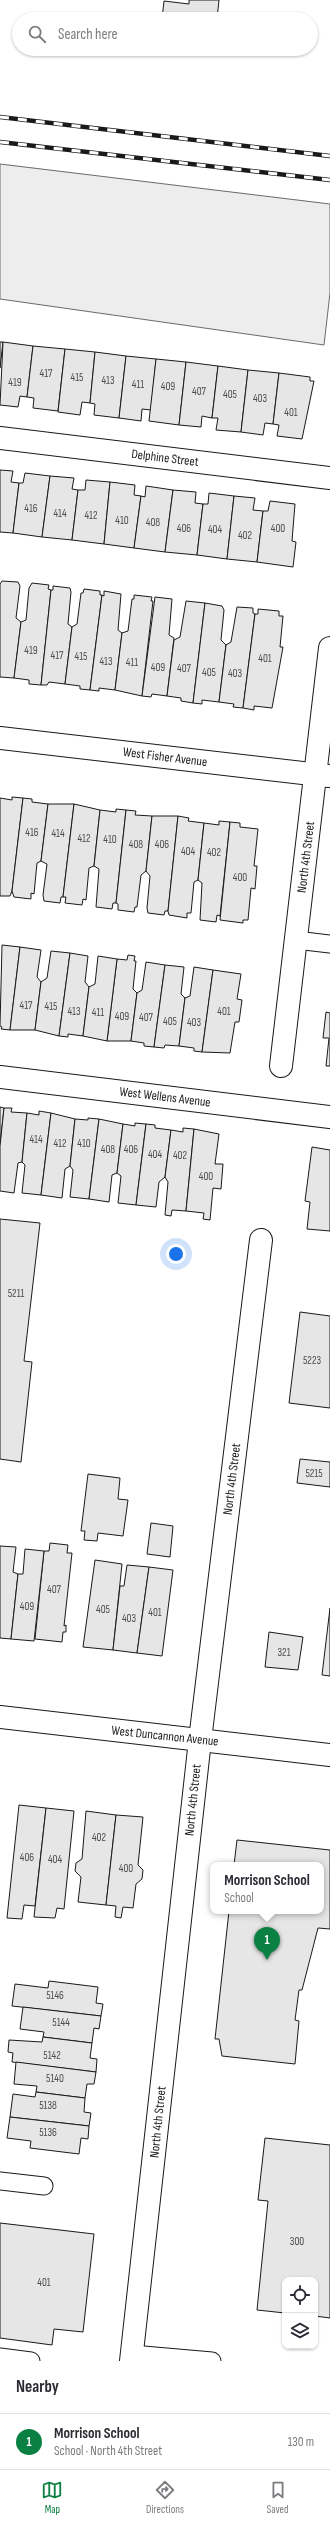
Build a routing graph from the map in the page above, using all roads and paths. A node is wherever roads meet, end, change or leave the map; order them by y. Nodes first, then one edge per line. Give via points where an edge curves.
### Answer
1 (0, 438) edge
2 (330, 478) edge
3 (330, 648) edge
4 (0, 738) edge
5 (323, 775) edge
6 (296, 940) junction
7 (330, 944) edge
8 (281, 1066) dead end
9 (0, 1077) edge
10 (330, 1117) edge
11 (261, 1240) dead end
12 (0, 1717) edge
13 (200, 1740) junction
14 (330, 1755) edge
15 (0, 2181) edge
16 (44, 2186) dead end
17 (0, 2357) edge
18 (131, 2358) edge
19 (31, 2361) edge
20 (212, 2361) edge

1 - 2 street, Delphine Street
3 - 5 street, North 4th Street
4 - 5 street, West Fisher Avenue
5 - 6 street, North 4th Street
6 - 7 lane
6 - 8 street, North 4th Street
9 - 10 street, West Wellens Avenue
11 - 13 street, North 4th Street
12 - 13 street, West Duncannon Avenue
13 - 14 street, West Duncannon Avenue
13 - 18 street, North 4th Street
15 - 16 lane
17 - 19 lane
18 - 20 lane

